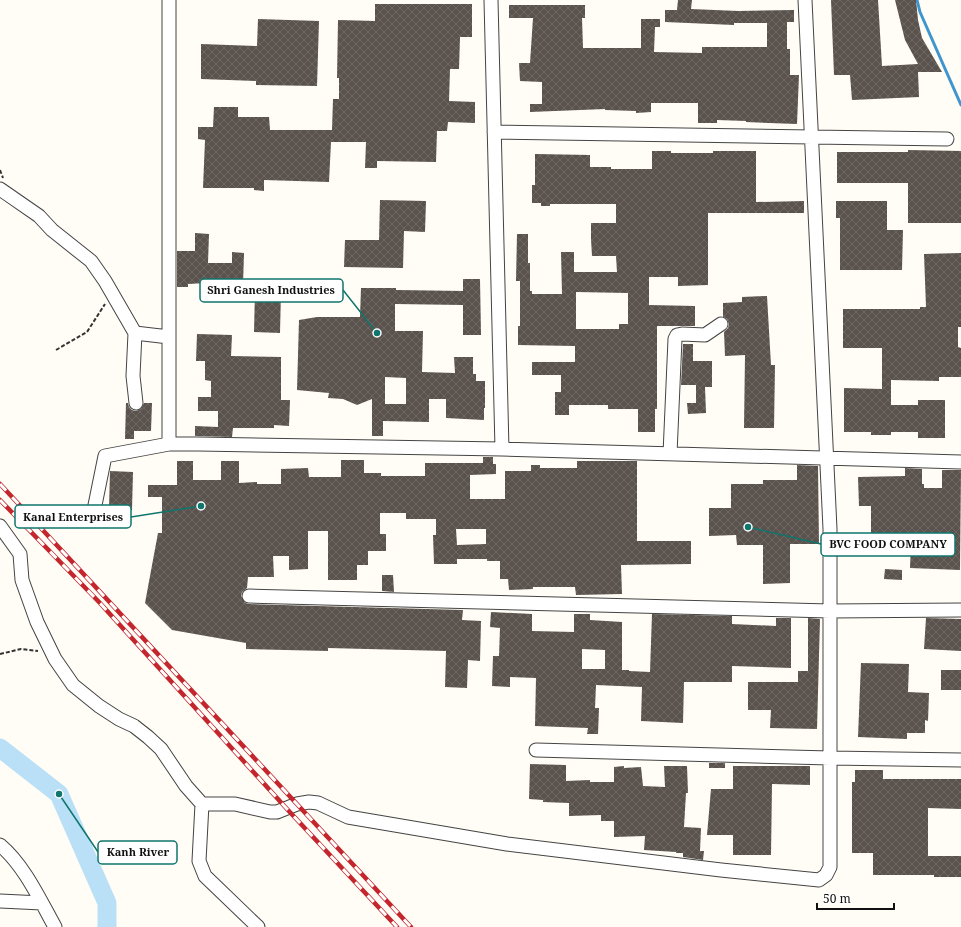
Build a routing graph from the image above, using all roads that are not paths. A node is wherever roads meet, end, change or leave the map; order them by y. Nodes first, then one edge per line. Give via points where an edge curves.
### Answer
1 (169, 0) edge
2 (491, 0) edge
3 (805, 0) edge
4 (494, 132) junction
5 (811, 137) junction
6 (947, 139) dead end
7 (0, 189) edge
8 (721, 324) dead end
9 (135, 333) junction
10 (169, 337) junction
11 (136, 403) dead end
12 (169, 444) junction
13 (502, 449) junction
14 (670, 454) junction
15 (827, 458) junction
16 (961, 462) edge
17 (94, 510) dead end
18 (0, 526) edge
19 (249, 596) dead end
20 (961, 610) edge
21 (830, 611) junction
22 (536, 750) dead end
23 (830, 758) junction
24 (961, 760) edge
25 (202, 804) junction
26 (0, 845) edge
27 (0, 901) edge
28 (42, 903) junction
29 (55, 927) edge
30 (258, 927) edge

1 - 10 street
2 - 4 street
3 - 5 street
4 - 5 street
4 - 13 street
5 - 6 street
5 - 15 street
7 - 9 street via 39,216 52,230 91,261 105,280
8 - 14 street via 704,335 682,334 677,335 675,339
9 - 10 street
9 - 11 street via 133,376
10 - 12 street
12 - 13 street
12 - 17 street via 105,456
13 - 14 street
14 - 15 street
15 - 16 street
15 - 21 street
18 - 25 street via 20,554 22,580 37,622 55,659 73,685 99,706 148,737 161,749 186,786
19 - 21 street
20 - 21 street
21 - 23 street
22 - 23 street
23 - 24 street
23 - 25 street via 830,866 826,875 819,880 507,844 348,817 318,803 297,804 277,812 235,804
25 - 30 street via 199,861 204,876
26 - 28 street via 33,886
27 - 28 street
28 - 29 street

